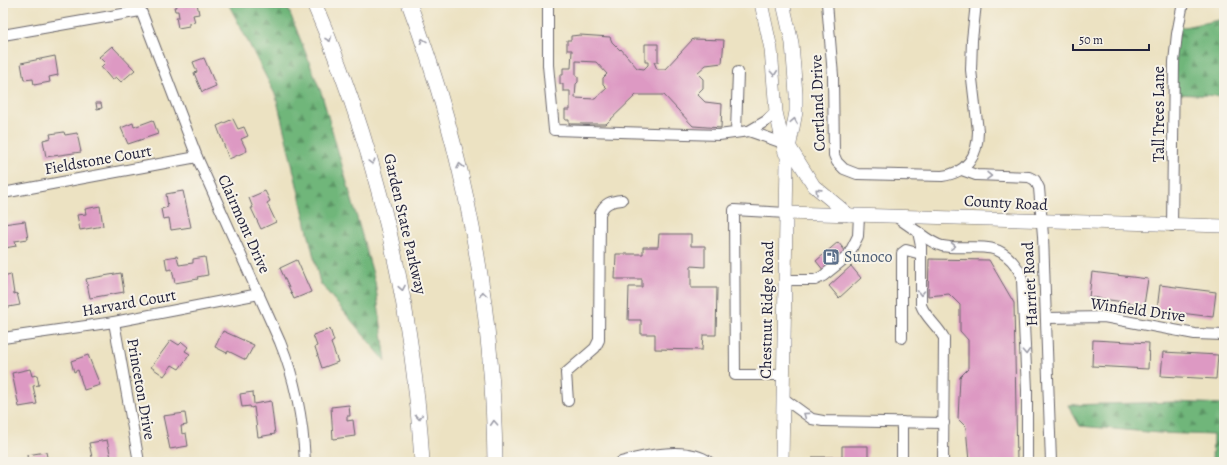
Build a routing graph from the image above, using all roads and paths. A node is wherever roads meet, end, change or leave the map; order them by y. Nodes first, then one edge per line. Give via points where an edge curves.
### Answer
1 (314, 3) edge
2 (409, 3) edge
3 (542, 3) edge
4 (548, 3) edge
5 (761, 3) edge
6 (784, 3) edge
7 (827, 3) edge
8 (976, 3) edge
9 (1183, 3) edge
10 (139, 7) edge
11 (547, 14) junction
12 (3, 35) edge
13 (738, 72) dead end
14 (776, 112) junction
15 (749, 131) junction
16 (736, 132) junction
17 (786, 145) junction
18 (197, 157) junction
19 (962, 170) junction
20 (3, 193) edge
21 (622, 200) dead end
22 (786, 213) junction
23 (854, 215) junction
24 (894, 215) junction
25 (1041, 222) junction
26 (1172, 226) junction
27 (1224, 226) edge
28 (918, 232) junction
29 (921, 254) junction
30 (785, 280) junction
31 (259, 294) junction
32 (1047, 318) junction
33 (114, 322) junction
34 (1224, 335) edge
35 (3, 338) edge
36 (902, 338) dead end
37 (783, 375) junction
38 (783, 398) junction
39 (568, 401) dead end
40 (902, 422) junction
41 (944, 423) junction
42 (139, 462) edge
43 (305, 462) edge
44 (422, 462) edge
45 (495, 462) edge
46 (621, 462) edge
47 (709, 462) edge
48 (782, 462) edge
49 (902, 462) edge
50 (943, 462) edge
51 (1027, 462) edge
52 (1050, 462) edge

1 -> 44 highway, Garden State Parkway via 350,92 367,145 395,252 414,361
45 -> 2 highway via 486,316 468,206 457,152 442,99
3 - 11 street
4 - 11 street
5 -> 14 main road, Chestnut Ridge Road via 772,49
17 -> 6 main road, Chestnut Ridge Road via 796,112 796,77
7 - 19 street, Cortland Drive via 833,76 833,149 840,166 847,172 861,175 942,176
8 - 19 street via 971,70 978,138 974,156
9 - 26 street, Tall Trees Lane via 1174,62
10 - 12 street
10 - 18 street, Clairmont Drive
11 - 16 street via 548,65 554,130 719,135
13 - 16 street
14 - 15 street
14 - 17 main road, Chestnut Ridge Road
15 - 16 street
15 - 17 street
17 - 22 main road, Chestnut Ridge Road
23 -> 17 main road via 814,186
18 - 20 street, Fieldstone Court
18 - 31 street, Clairmont Drive
19 -> 25 street, Harriet Road via 976,176 1033,178 1039,188
21 - 39 street via 607,204 600,214 599,340 595,348 566,373
22 - 23 main road, County Road
22 - 30 main road, Chestnut Ridge Road
22 - 37 street via 734,210 735,375
23 - 24 main road, County Road
23 - 30 street via 858,236 848,256 824,276 815,280
24 - 25 main road, County Road
24 - 28 street
25 - 26 main road, County Road
25 - 32 street, Harriet Road
26 - 27 main road, County Road
28 - 29 street
28 -> 51 street via 929,241 941,245 998,250 1020,271 1027,383
29 - 36 street via 906,250 902,253
29 -> 41 street via 921,305 944,338
30 - 37 main road, Chestnut Ridge Road
31 - 33 street, Harvard Court
31 - 43 street, Clairmont Drive via 291,370 300,406
32 - 34 street, Winfield Drive via 1104,317 1194,334
32 - 52 street, Harriet Road
33 - 35 street, Harvard Court
33 - 42 street, Princeton Drive
37 - 38 main road, Chestnut Ridge Road
40 -> 38 street via 833,422 812,418
38 - 48 main road, Chestnut Ridge Road
40 - 41 street
40 - 49 street
41 - 50 street
46 - 47 street via 642,456 690,453

